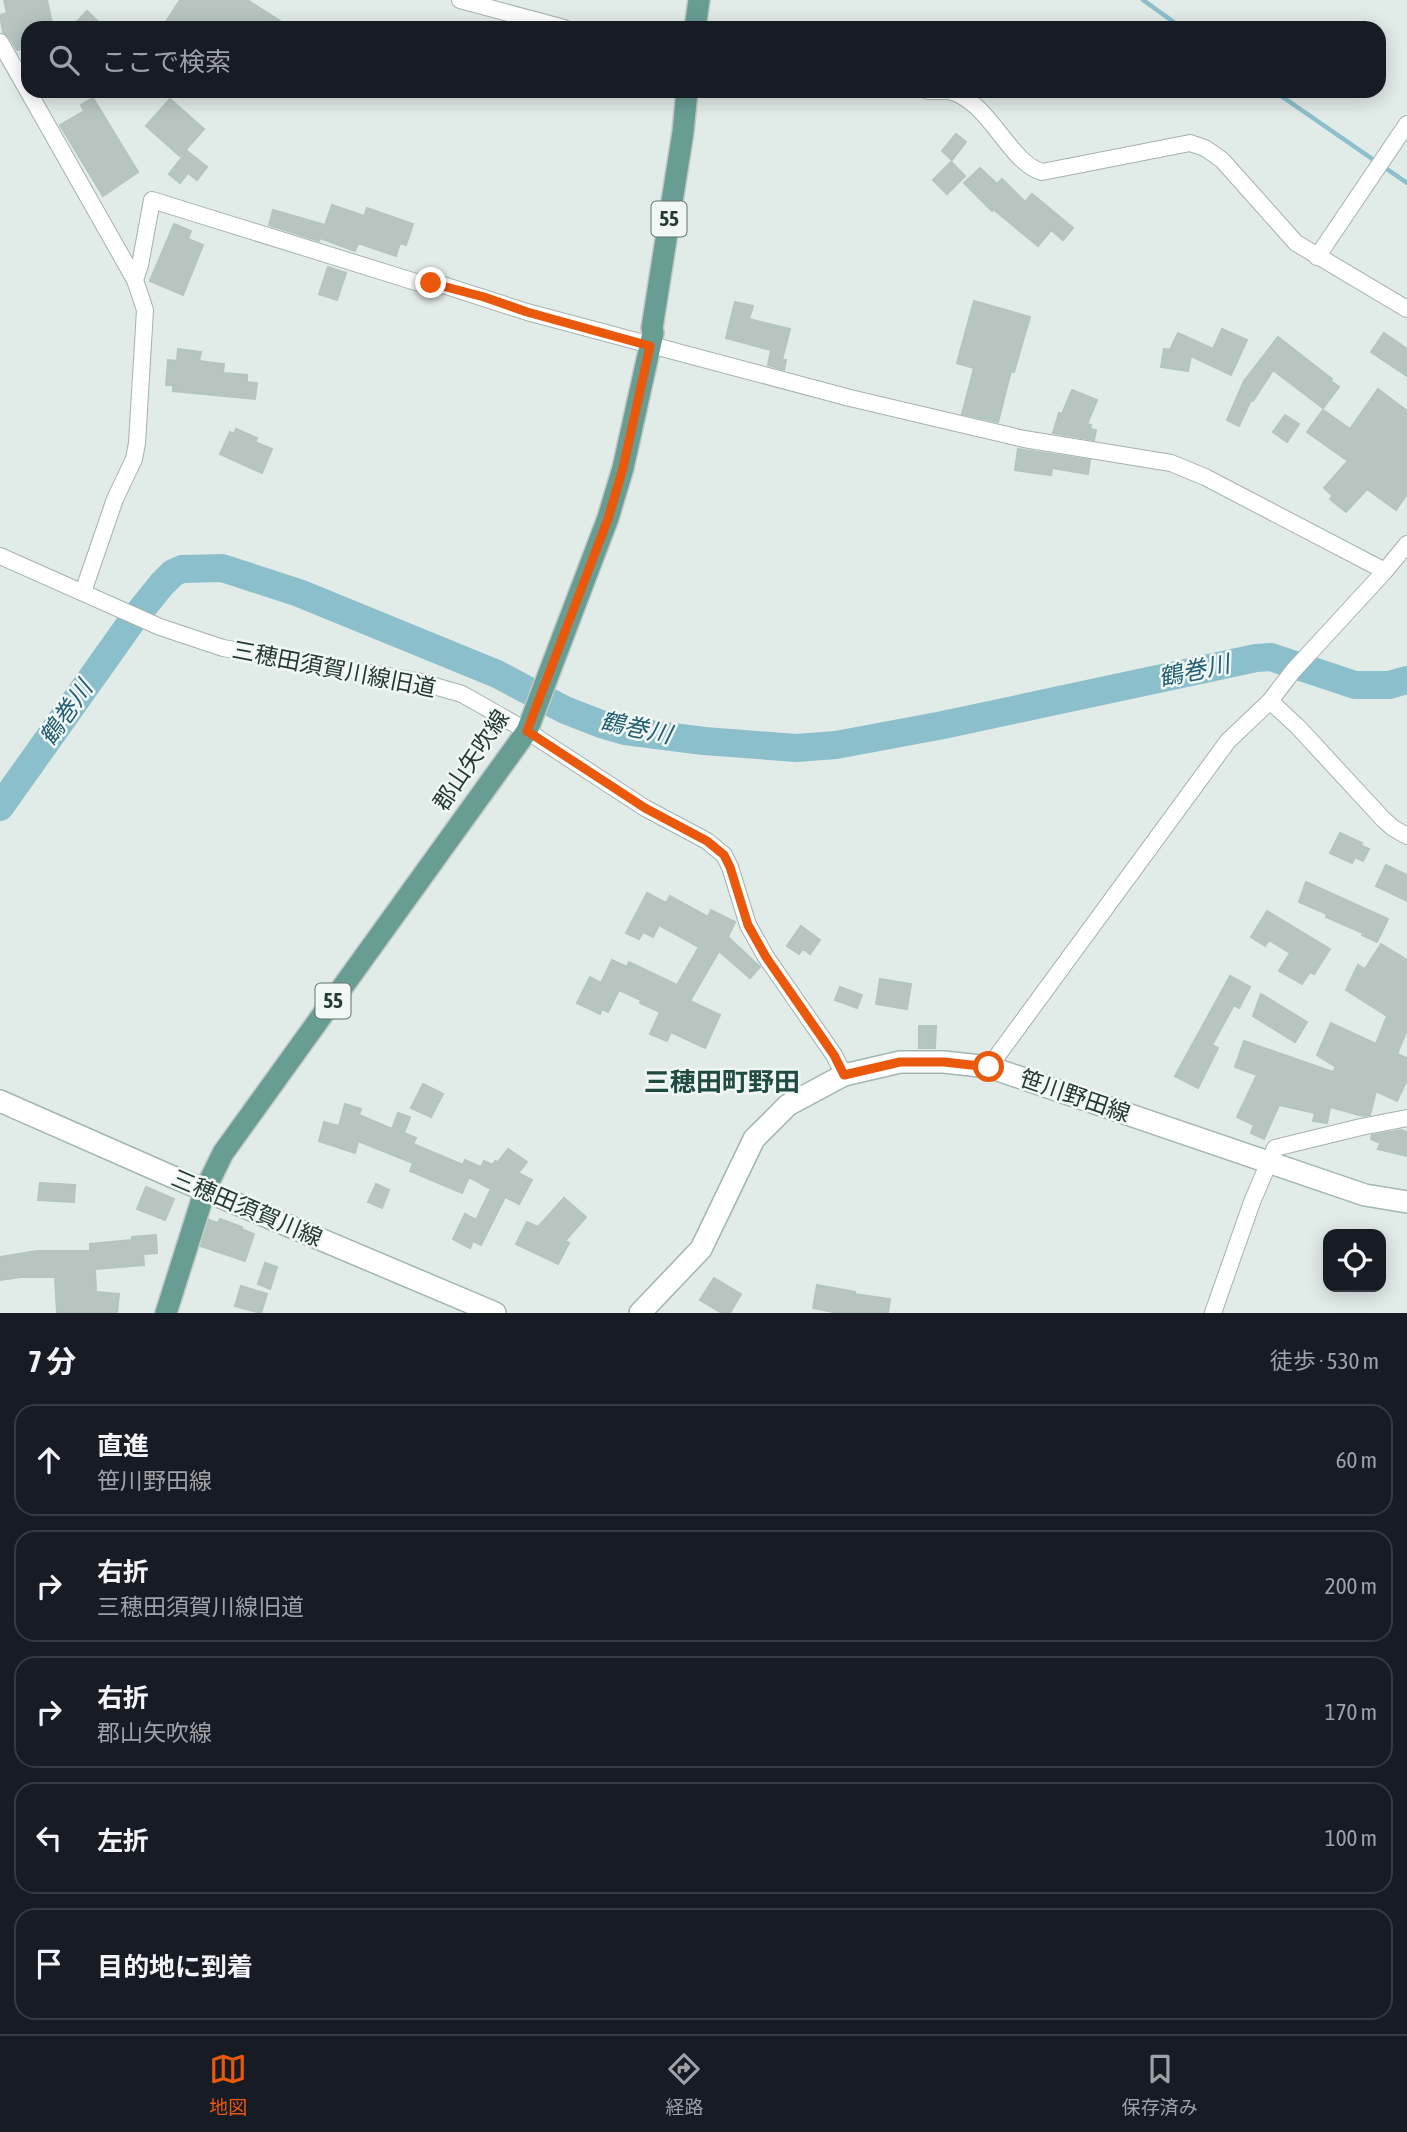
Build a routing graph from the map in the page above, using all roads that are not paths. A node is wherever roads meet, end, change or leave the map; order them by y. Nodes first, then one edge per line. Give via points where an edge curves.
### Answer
1 (460, 0) edge
2 (699, 0) edge
3 (538, 21) edge
4 (696, 21) edge
5 (0, 42) edge
6 (21, 79) edge
7 (32, 98) edge
8 (686, 98) edge
9 (964, 98) edge
10 (1407, 124) edge
11 (1317, 257) junction
12 (135, 280) junction
13 (1407, 309) edge
14 (650, 346) junction
15 (1407, 544) edge
16 (0, 556) edge
17 (1385, 571) junction
18 (83, 592) junction
19 (1270, 701) junction
20 (527, 731) junction
21 (1407, 836) edge
22 (989, 1067) junction
23 (844, 1075) junction
24 (0, 1101) edge
25 (1407, 1118) edge
26 (1269, 1162) junction
27 (205, 1190) junction
28 (1407, 1202) edge
29 (166, 1313) edge
30 (495, 1313) edge
31 (640, 1313) edge
32 (1213, 1313) edge

1 - 3 street
2 - 4 main road
5 - 6 street
7 - 12 street
8 - 14 main road, 郡山矢吹線 / 55
9 - 11 street via 1033,169 1042,172 1189,144 1205,148 1222,160 1296,243
10 - 11 street
11 - 13 street
12 - 14 street via 152,200 419,283 437,283
12 - 18 street via 145,310 137,443
14 - 17 street via 998,433 1171,463
14 - 20 main road, 郡山矢吹線 / 55 via 608,519
15 - 17 street
16 - 18 street, 三穂田須賀川線旧道
17 - 19 street
18 - 20 street, 三穂田須賀川線旧道 via 160,627 223,648 417,681 462,694
19 - 21 street via 1383,819
19 - 22 street via 1228,741
20 - 23 street, 三穂田須賀川線旧道 via 724,855 748,925
20 - 27 main road, 郡山矢吹線 / 55 via 223,1153
22 - 23 street, 笹川野田線 via 900,1062
22 - 26 street, 笹川野田線
23 - 31 street, 笹川野田線 via 788,1105 754,1139 701,1249
24 - 27 street, 三穂田須賀川線
25 - 26 street via 1275,1149
26 - 28 street, 笹川野田線 via 1365,1195
26 - 32 street
27 - 29 main road, 郡山矢吹線 / 55
27 - 30 street, 三穂田須賀川線

